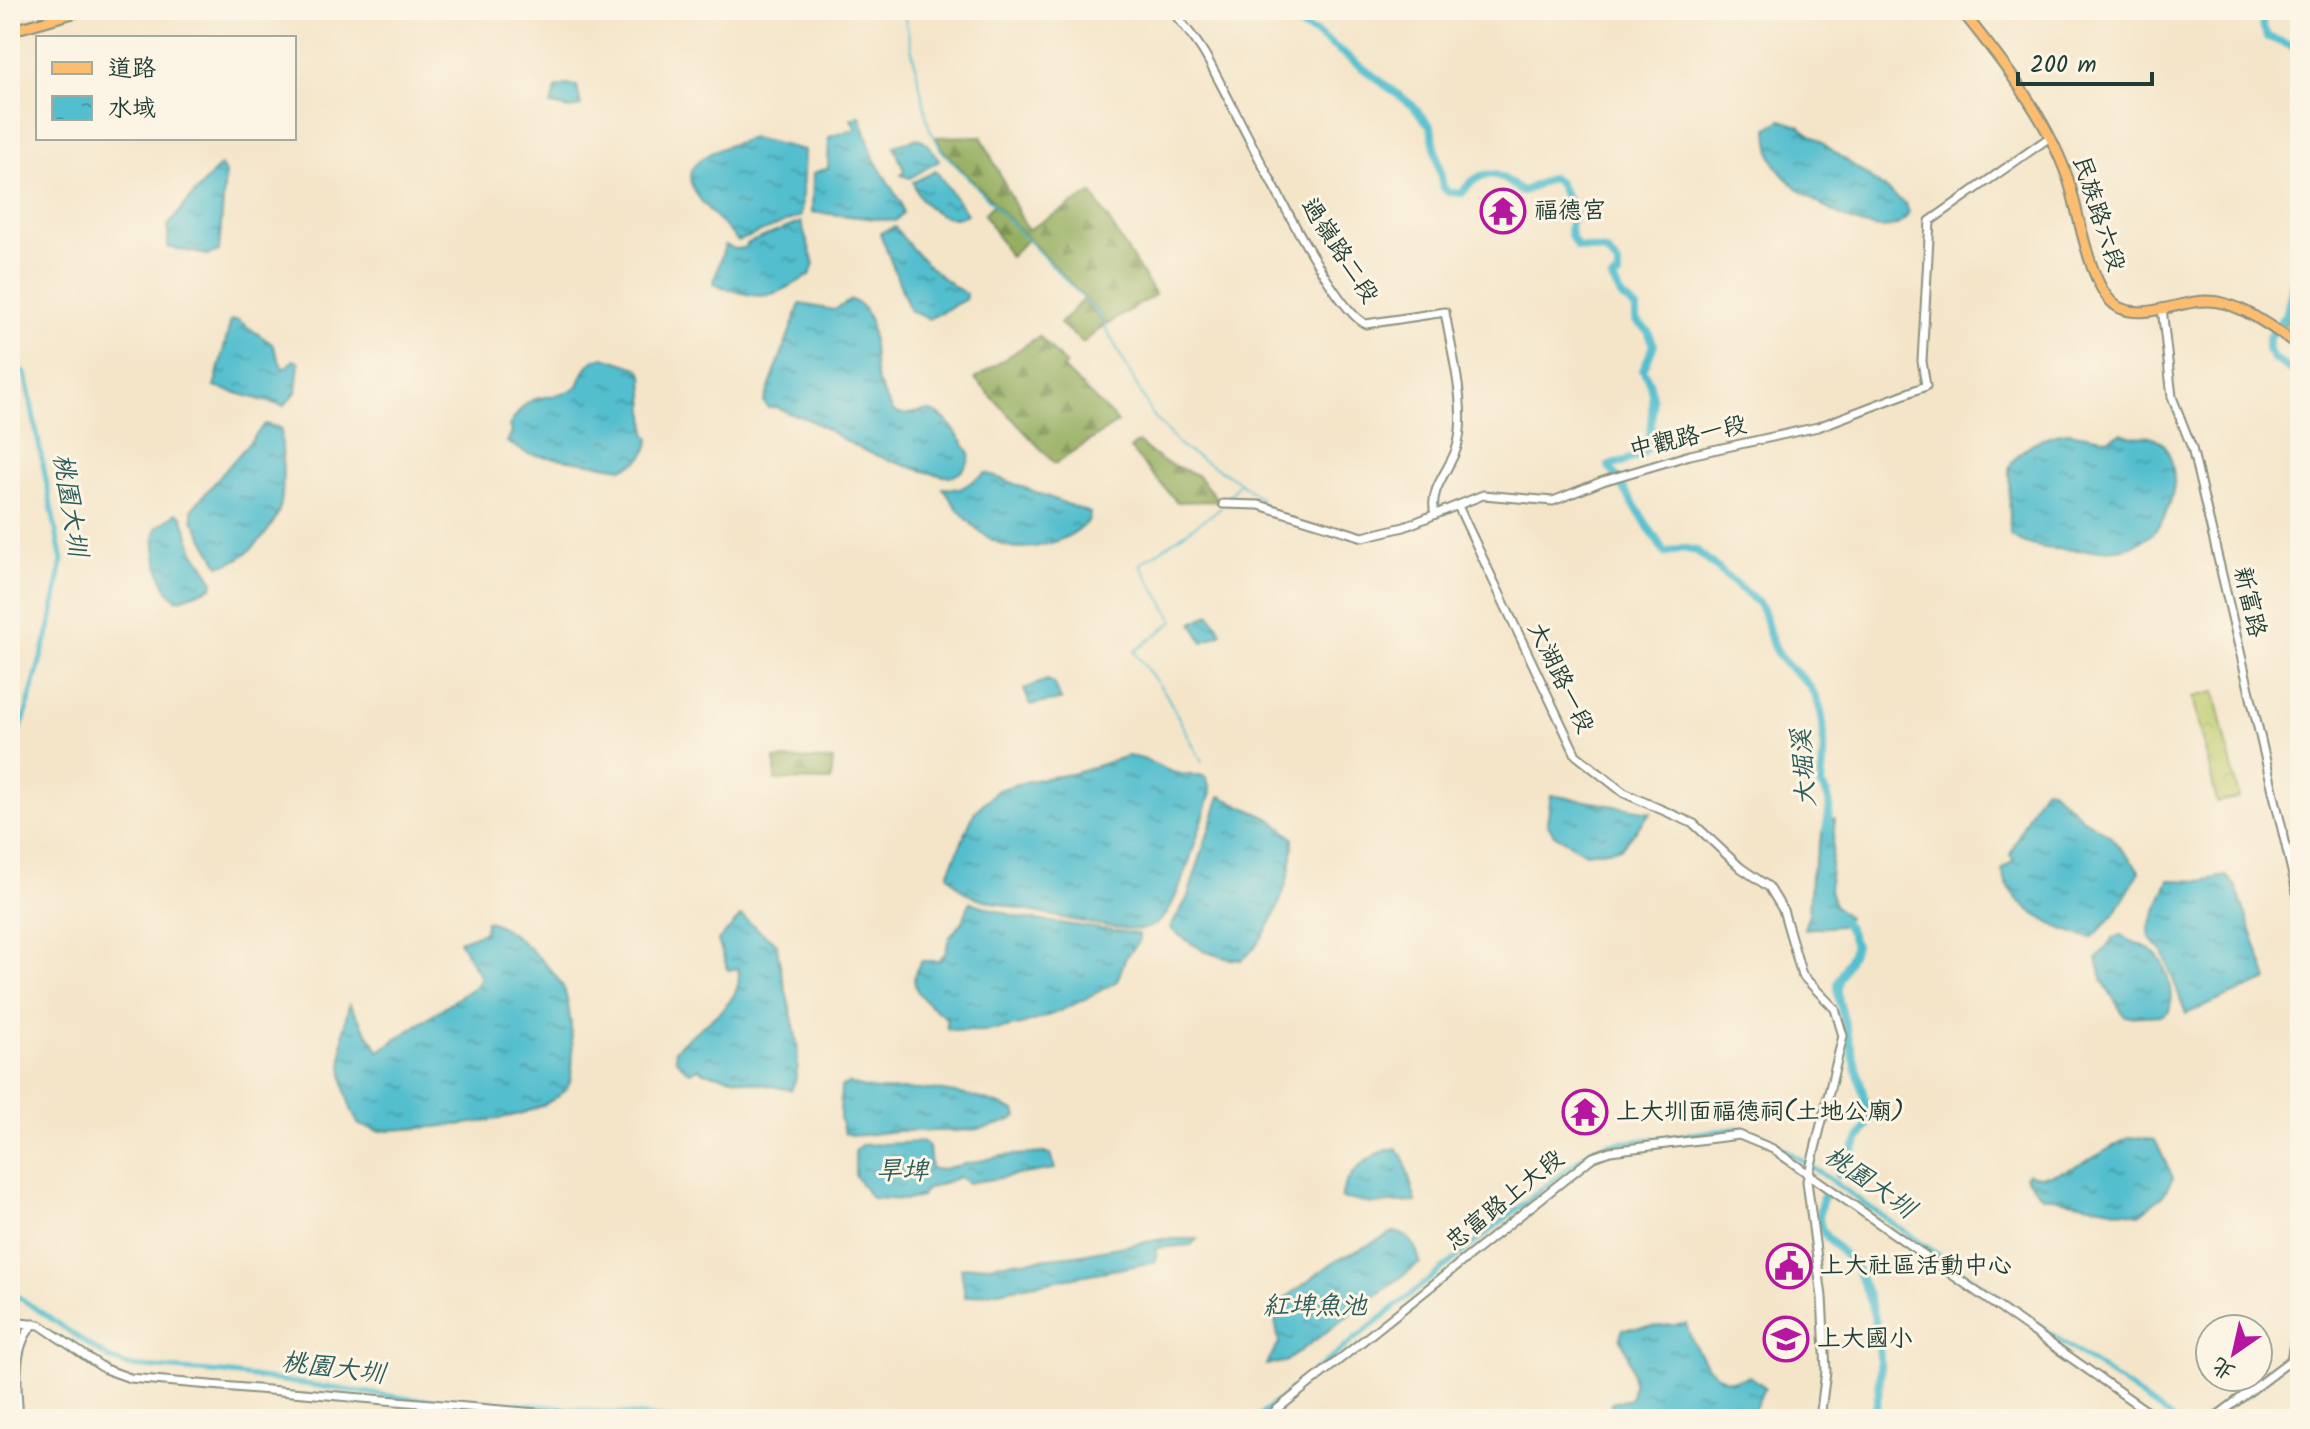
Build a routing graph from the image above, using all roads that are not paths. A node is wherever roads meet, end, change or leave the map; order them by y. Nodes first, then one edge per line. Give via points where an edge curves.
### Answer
1 (64, 10) edge
2 (84, 10) edge
3 (1171, 10) edge
4 (1961, 10) edge
5 (38, 13) edge
6 (10, 28) edge
7 (2050, 137) junction
8 (2162, 308) junction
9 (2300, 346) edge
10 (1223, 504) dead end
11 (1458, 506) junction
12 (1435, 514) junction
13 (2300, 905) edge
14 (1809, 1171) junction
15 (10, 1322) edge
16 (34, 1324) junction
17 (2300, 1337) edge
18 (19, 1419) edge
19 (605, 1419) edge
20 (1265, 1419) edge
21 (1820, 1419) edge
22 (2158, 1419) edge
23 (2213, 1419) edge

1 - 5 main road
2 - 6 main road
3 - 12 street, 過嶺路二段 via 1200,46 1301,235 1349,311 1366,324 1445,312 1460,408 1459,438 1434,493
4 - 7 main road, 民族路六段
5 - 6 main road
7 - 8 main road, 民族路六段 via 2068,176 2103,293 2129,311
7 - 11 street, 中觀路一段 via 1930,221 1922,361 1926,386 1785,437 1690,455 1553,501 1483,495
8 - 9 main road, 民族路六段 via 2207,300 2226,304
8 - 13 street, 新富路 via 2172,397 2192,448
10 - 12 street via 1259,505 1363,537
11 - 12 street
11 - 14 street, 大湖路一段 via 1576,755 1624,793 1694,824 1775,895 1802,975 1835,1009 1843,1036
14 - 20 street, 忠富路上大段 via 1739,1135 1593,1157
14 - 21 street, 大湖路一段 via 1826,1371
14 - 22 street, 忠富路上大段
15 - 16 street
16 - 18 street via 25,1334 19,1362
16 - 19 street via 105,1369 130,1378
17 - 23 street via 2284,1367

